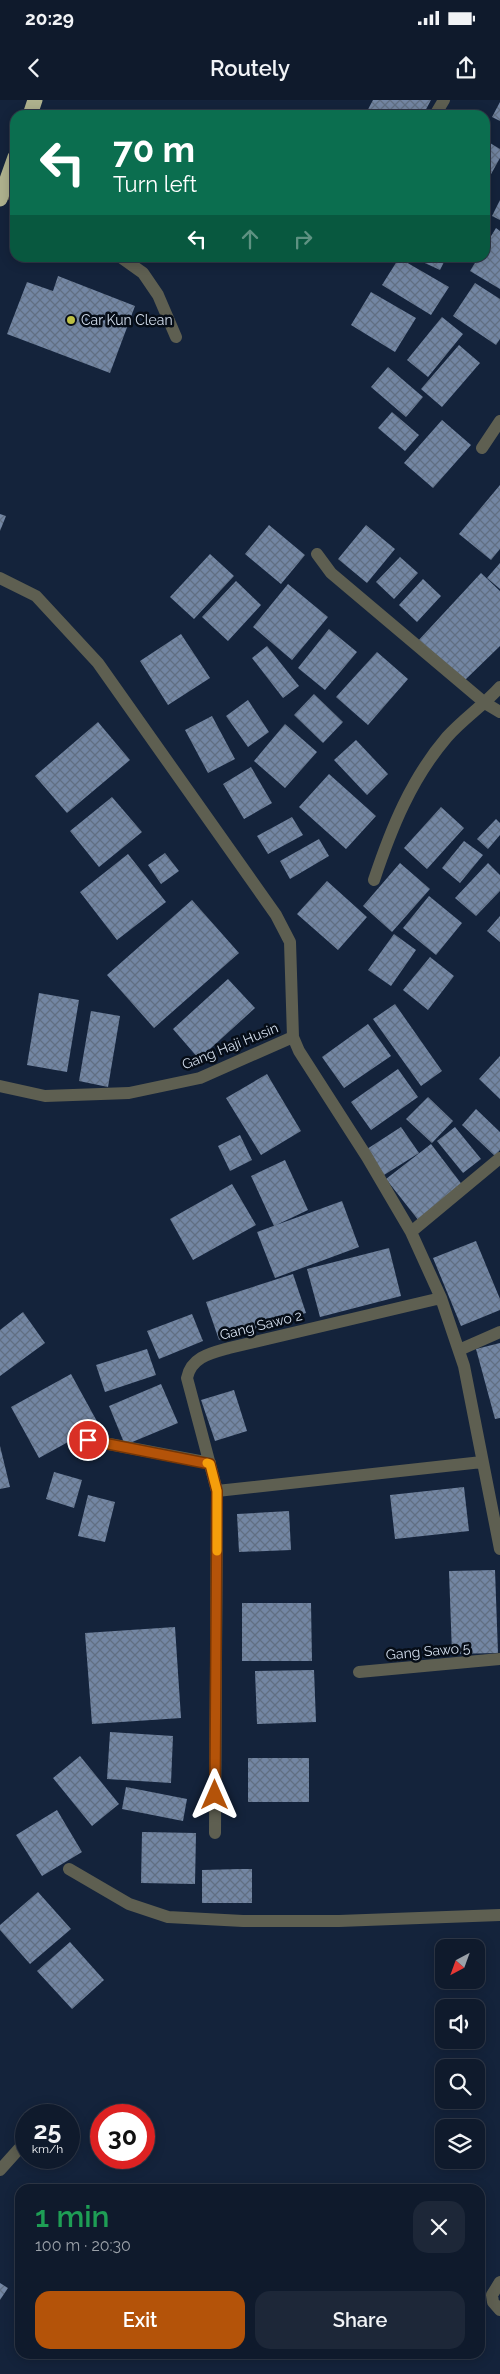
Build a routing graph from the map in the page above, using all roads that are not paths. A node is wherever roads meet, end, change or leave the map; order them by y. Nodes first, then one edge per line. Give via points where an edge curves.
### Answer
1 (10, 179) edge
2 (6, 196) edge
3 (128, 262) edge
4 (176, 337) dead end
5 (500, 421) edge
6 (482, 448) dead end
7 (317, 554) dead end
8 (0, 578) edge
9 (500, 687) edge
10 (485, 703) junction
11 (500, 712) edge
12 (374, 880) dead end
13 (293, 1037) junction
14 (0, 1086) edge
15 (500, 1158) edge
16 (411, 1232) junction
17 (441, 1298) junction
18 (500, 1332) edge
19 (459, 1350) junction
20 (88, 1440) dead end
21 (482, 1462) junction
22 (210, 1464) junction
23 (217, 1491) junction
24 (500, 1549) edge
25 (500, 1660) edge
26 (359, 1672) dead end
27 (215, 1832) dead end
28 (69, 1870) dead end
29 (500, 1915) edge
30 (15, 2153) edge
31 (0, 2170) edge
32 (500, 2282) edge
33 (500, 2310) edge

1 - 2 highway
3 - 4 street via 144,273 158,295
5 - 6 street
7 - 10 street via 331,573
8 - 13 street via 36,596 98,663 276,915 290,942
9 - 10 street
10 - 11 street
10 - 12 street via 447,737 410,790 388,838
13 - 14 street, Gang Haji Husin via 200,1078 129,1093 45,1096
13 - 16 street via 307,1065
15 - 16 street
16 - 17 street
17 - 19 street
17 - 22 street, Gang Sawo 2 via 205,1355 193,1365 187,1378
18 - 19 street
19 - 21 street
20 - 22 street
21 - 23 street
21 - 24 street
22 - 23 street
23 - 27 street
25 - 26 street, Gang Sawo 5
28 - 29 street via 128,1904 168,1917 339,1921
30 - 31 street
32 - 33 street via 492,2294 493,2302

